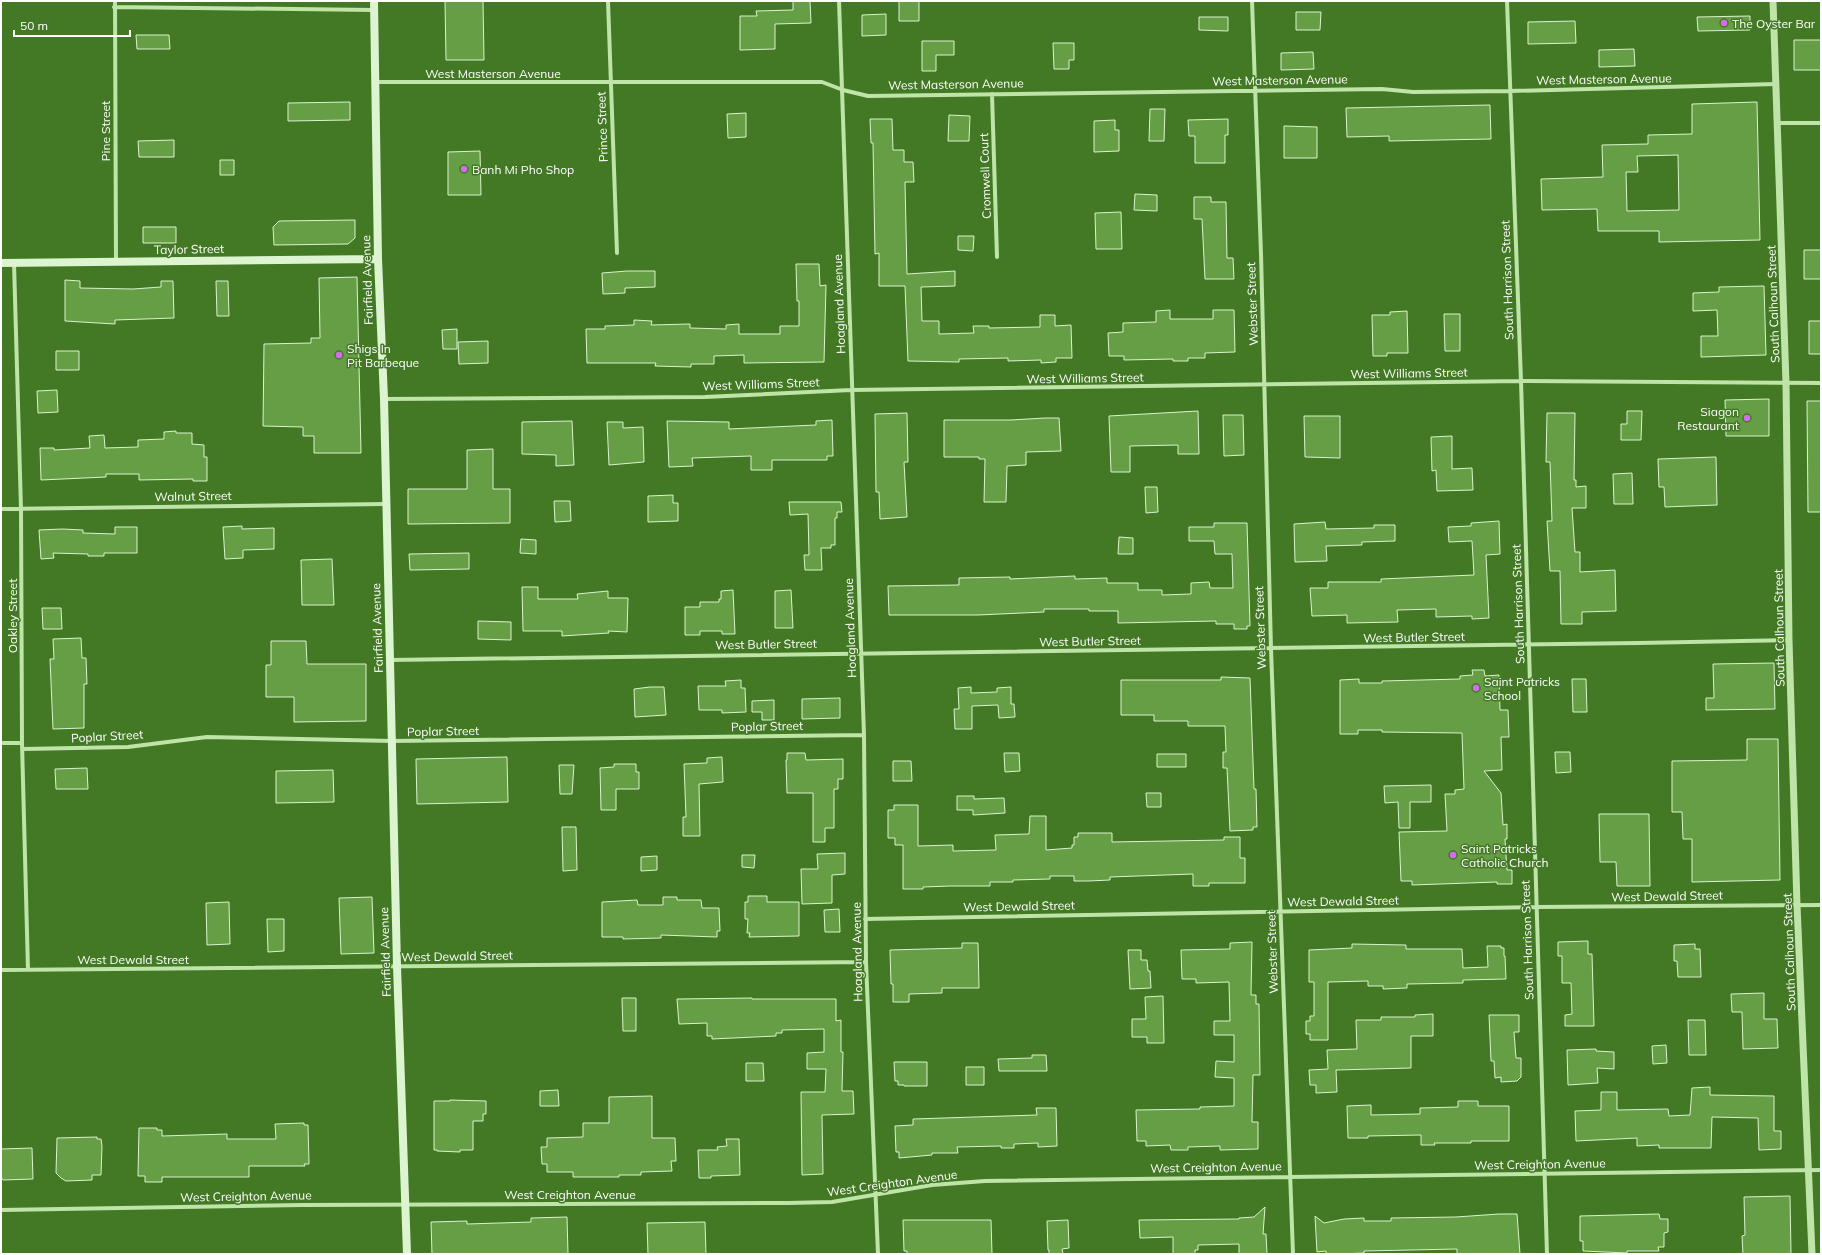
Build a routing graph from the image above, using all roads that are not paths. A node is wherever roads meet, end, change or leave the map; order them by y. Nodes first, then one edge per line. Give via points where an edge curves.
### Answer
1 (115, 1) edge
2 (374, 1) edge
3 (608, 1) edge
4 (840, 1) edge
5 (1252, 1) edge
6 (1507, 1) edge
7 (1773, 1) edge
8 (114, 7) junction
9 (375, 10) junction
10 (376, 82) junction
11 (610, 83) junction
12 (1777, 84) junction
13 (843, 90) junction
14 (1255, 90) junction
15 (1510, 91) junction
16 (992, 94) junction
17 (1778, 123) junction
18 (1821, 123) edge
19 (618, 253) dead end
20 (997, 257) dead end
21 (378, 259) junction
22 (116, 261) junction
23 (1, 263) edge
24 (14, 263) junction
25 (1521, 382) junction
26 (1786, 383) junction
27 (1821, 383) edge
28 (1264, 386) junction
29 (851, 390) junction
30 (384, 399) junction
31 (385, 504) junction
32 (1, 509) edge
33 (22, 509) junction
34 (1789, 640) junction
35 (1529, 646) junction
36 (1271, 649) junction
37 (861, 653) junction
38 (390, 660) junction
39 (864, 734) junction
40 (22, 742) junction
41 (392, 742) junction
42 (1, 743) edge
43 (23, 749) junction
44 (1797, 905) junction
45 (1821, 905) edge
46 (1536, 908) junction
47 (1281, 912) junction
48 (865, 918) junction
49 (866, 962) junction
50 (397, 966) junction
51 (1, 970) edge
52 (28, 970) junction
53 (1809, 1170) junction
54 (1821, 1170) edge
55 (1545, 1174) junction
56 (1290, 1176) junction
57 (876, 1193) junction
58 (405, 1206) junction
59 (1, 1210) edge
60 (407, 1254) edge
61 (878, 1254) edge
62 (1293, 1254) edge
63 (1547, 1254) edge
64 (1812, 1254) edge

1 - 8 street, Pine Street
2 - 9 main road, Fairfield Avenue
3 - 11 street, Prince Street
4 - 13 street, Hoagland Avenue
5 - 14 street, Webster Street
6 - 15 street, South Harrison Street
7 - 12 street, South Calhoun Street
8 - 9 street
8 - 22 street, Pine Street
9 - 10 main road, Fairfield Avenue
10 - 11 street, West Masterson Avenue
10 - 21 main road, Fairfield Avenue
11 - 13 street, West Masterson Avenue via 822,82
11 - 19 street, Prince Street
12 - 15 street, West Masterson Avenue
12 - 17 street, South Calhoun Street
13 - 16 street, West Masterson Avenue via 868,96
13 - 29 street, Hoagland Avenue
14 - 15 street, West Masterson Avenue
14 - 16 street, West Masterson Avenue
14 - 28 street, Webster Street
15 - 25 street, South Harrison Street
16 - 20 street, Cromwell Court
17 - 18 street
17 - 26 street, South Calhoun Street
21 - 22 main road, Taylor Street
21 - 30 main road, Fairfield Avenue
22 - 24 main road, Taylor Street
23 - 24 main road, Taylor Street
24 - 33 street, Oakley Street
25 - 26 street, West Williams Street
25 - 28 street, West Williams Street
25 - 35 street, South Harrison Street
26 - 27 street, West Williams Street
26 - 34 street, South Calhoun Street
28 - 29 street, West Williams Street
28 - 36 street, Webster Street
29 - 30 street, West Williams Street via 705,397
29 - 37 street, Hoagland Avenue
30 - 31 main road, Fairfield Avenue
31 - 33 street, Walnut Street
31 - 38 main road, Fairfield Avenue
32 - 33 street, Walnut Street
33 - 40 street, Oakley Street
34 - 35 street, West Butler Street
34 - 44 street, South Calhoun Street
35 - 36 street, West Butler Street
35 - 46 street, South Harrison Street
36 - 37 street, West Butler Street
36 - 47 street, Webster Street
37 - 38 street, West Butler Street
37 - 39 street, Hoagland Avenue
38 - 41 main road, Fairfield Avenue
39 - 41 street, Poplar Street
39 - 48 street, Hoagland Avenue
40 - 42 street
40 - 43 street, Oakley Street
41 - 43 street, Poplar Street via 207,737 128,747
41 - 50 main road, Fairfield Avenue
43 - 52 street, Oakley Street
44 - 45 street, West Dewald Street
44 - 46 street, West Dewald Street
44 - 53 street, South Calhoun Street
46 - 47 street, West Dewald Street
46 - 55 street, South Harrison Street
47 - 48 street, West Dewald Street
47 - 56 street, Webster Street
48 - 49 street, Hoagland Avenue
49 - 50 street, West Dewald Street
49 - 57 street, Hoagland Avenue
50 - 52 street, West Dewald Street
50 - 58 main road, Fairfield Avenue
51 - 52 street, West Dewald Street
53 - 54 street, West Creighton Avenue
53 - 55 street, West Creighton Avenue
53 - 64 street, South Calhoun Street
55 - 56 street, West Creighton Avenue
55 - 63 street, South Harrison Street
56 - 57 street, West Creighton Avenue via 985,1181
56 - 62 street, Webster Street
57 - 58 street, West Creighton Avenue via 855,1199 825,1202
57 - 61 street, Hoagland Avenue
58 - 59 street, West Creighton Avenue via 302,1205
58 - 60 main road, Fairfield Avenue

